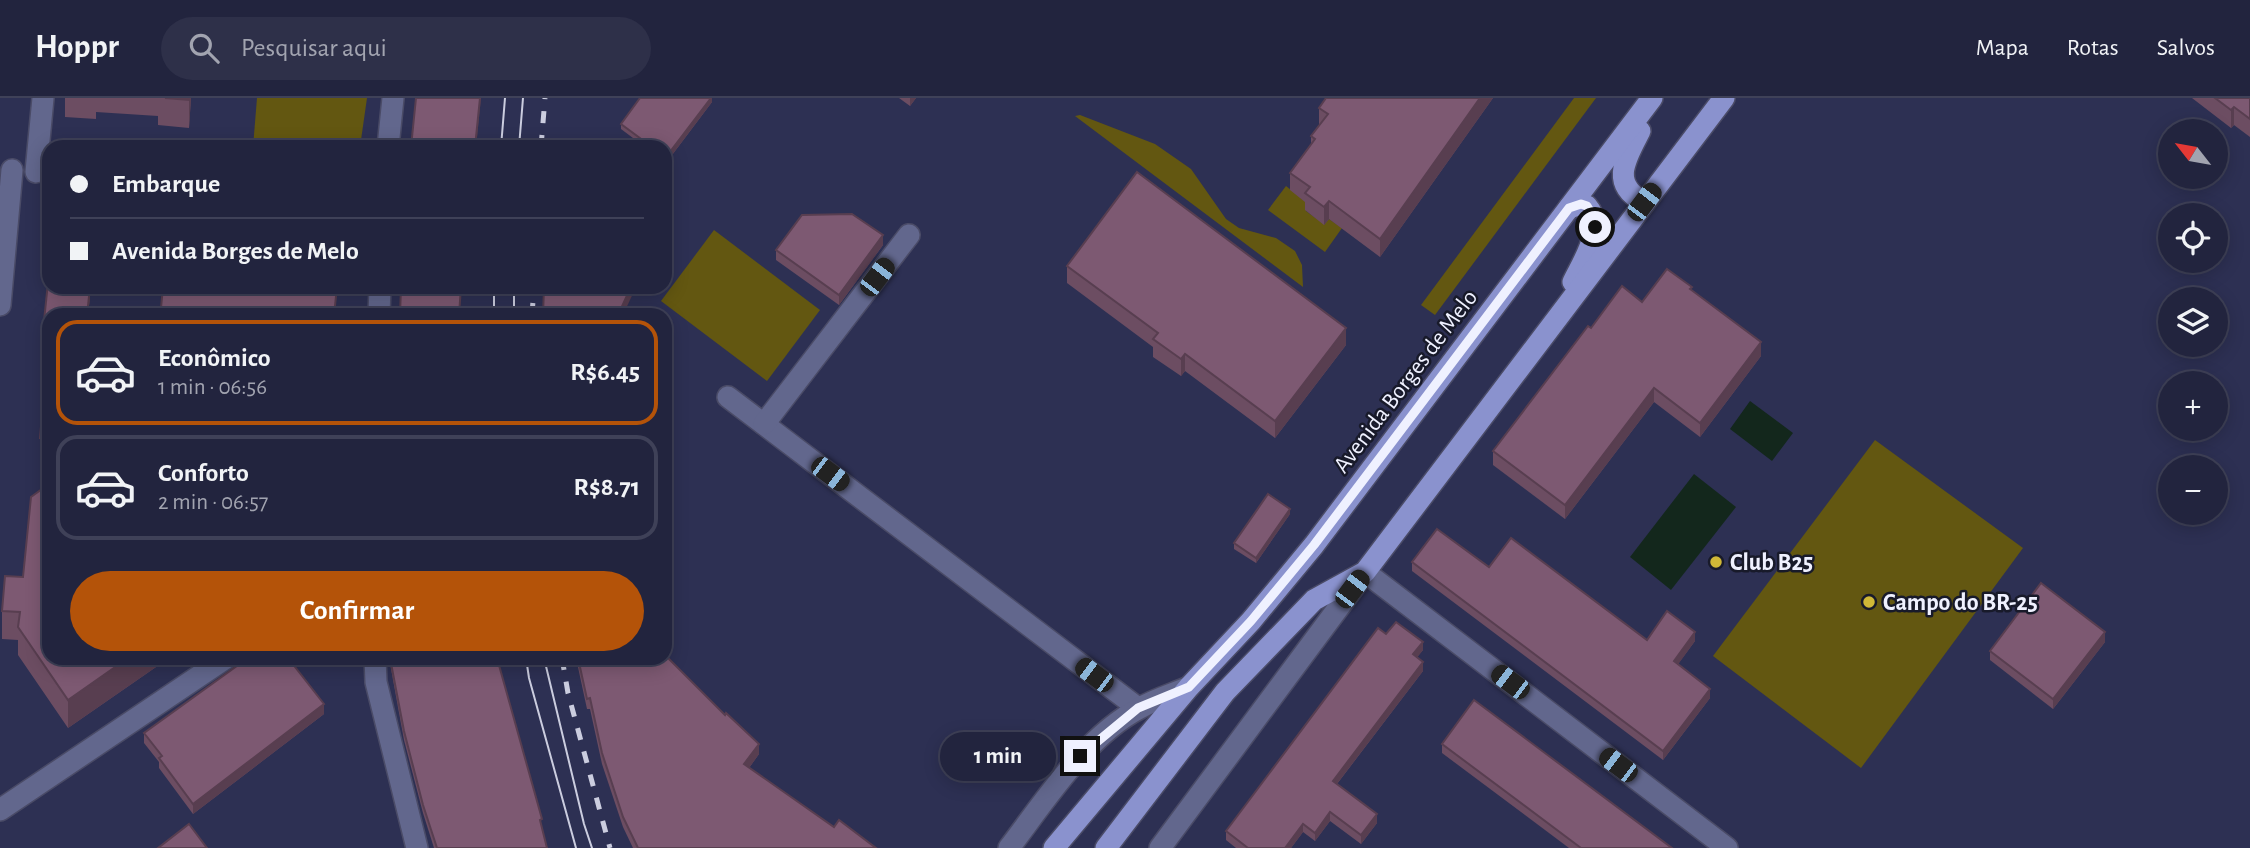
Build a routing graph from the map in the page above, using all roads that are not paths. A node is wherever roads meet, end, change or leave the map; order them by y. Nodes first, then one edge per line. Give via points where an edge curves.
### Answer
1 (43, 98) edge
2 (393, 98) edge
3 (1655, 98) edge
4 (1724, 98) edge
5 (42, 140) edge
6 (389, 140) edge
7 (6, 170) edge
8 (42, 173) edge
9 (1644, 202) junction
10 (1569, 208) junction
11 (909, 235) dead end
12 (0, 305) edge
13 (1554, 322) junction
14 (728, 397) dead end
15 (764, 424) junction
16 (1364, 572) junction
17 (216, 665) edge
18 (375, 665) edge
19 (1189, 687) junction
20 (1138, 708) junction
21 (0, 810) edge
22 (1165, 846) edge
23 (416, 848) edge
24 (1009, 848) edge
25 (1054, 848) edge
26 (1106, 848) edge
27 (1727, 848) edge

1 - 5 street
2 - 6 street
3 - 9 main road via 1624,168 1626,189
3 - 10 main road, Avenida Borges de Melo
4 - 9 main road
7 - 8 street
7 - 12 street
9 - 13 main road
10 - 13 main road via 1587,206 1595,227
10 - 19 main road, Avenida Borges de Melo via 1314,545
11 - 15 street
13 - 16 main road
14 - 15 street
15 - 20 street
16 - 22 street
16 - 26 main road via 1314,600 1226,692
16 - 27 street
17 - 21 street
18 - 23 street
19 - 20 street, Avenida Borges de Melo
19 - 25 main road, Avenida Borges de Melo
20 - 24 street, Avenida Borges de Melo via 1080,756

